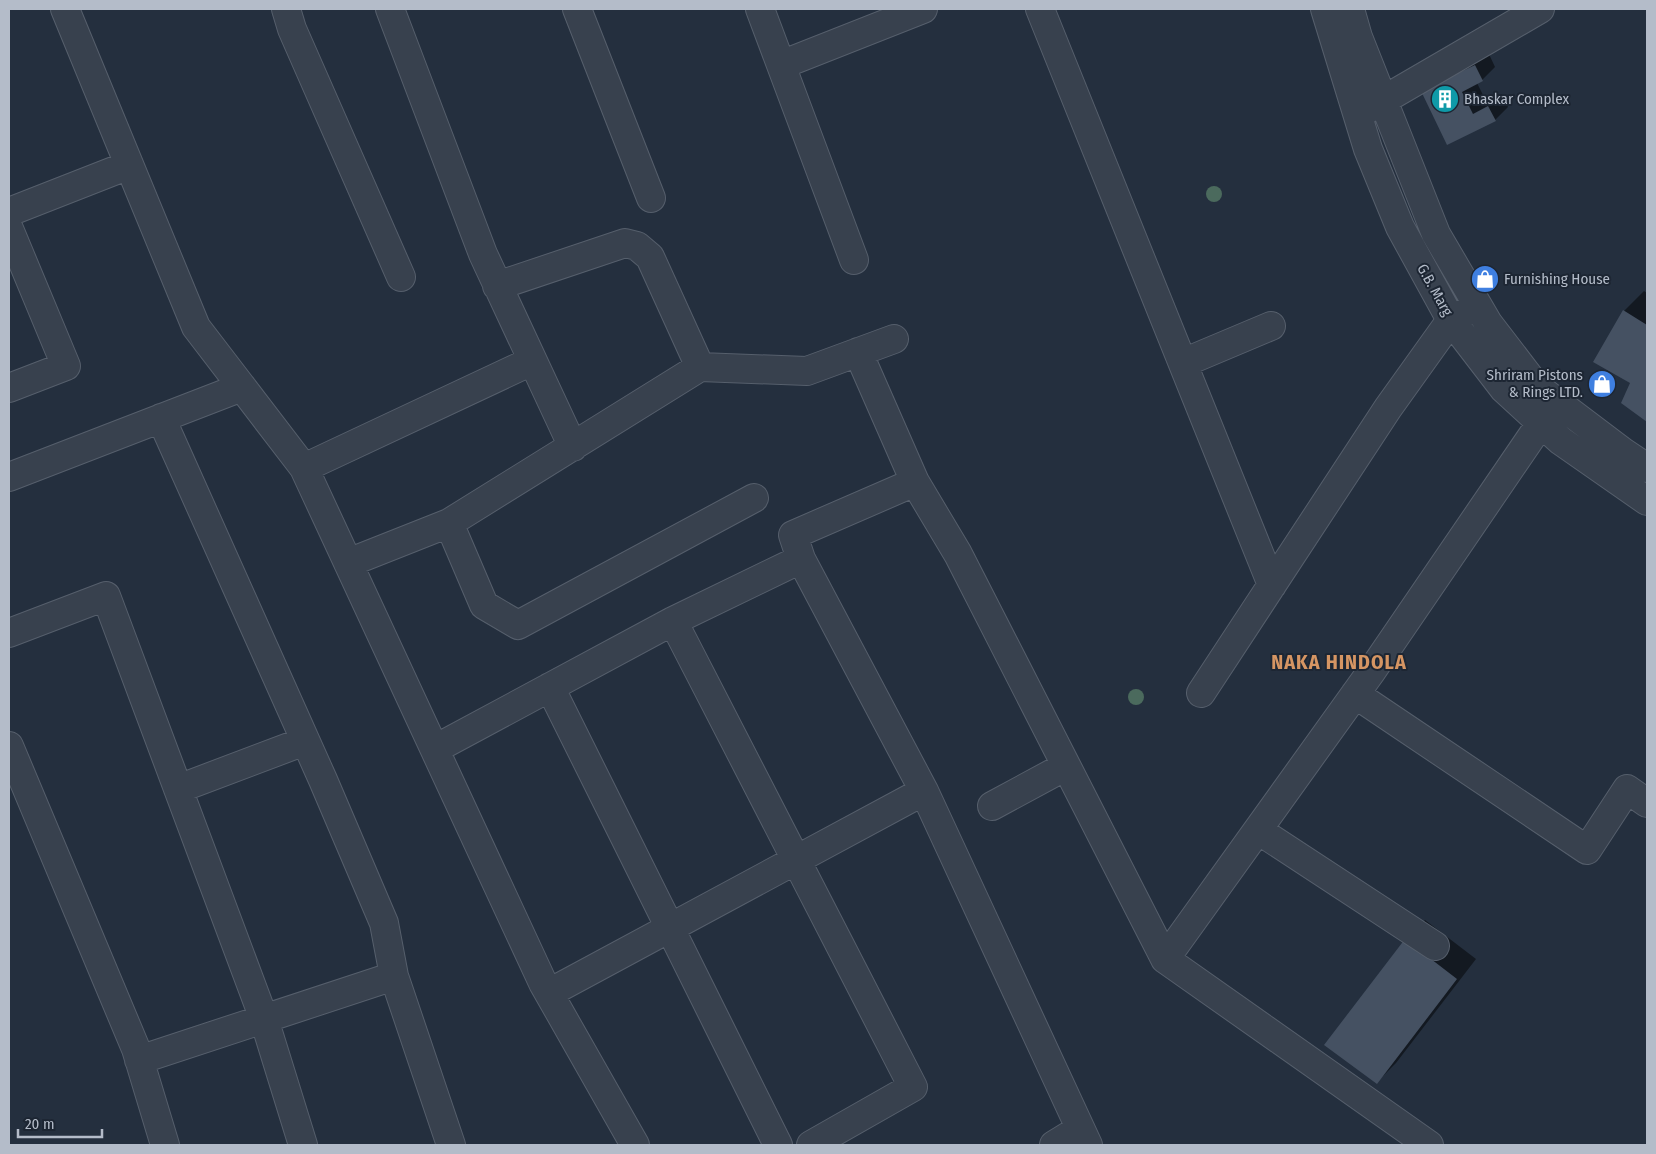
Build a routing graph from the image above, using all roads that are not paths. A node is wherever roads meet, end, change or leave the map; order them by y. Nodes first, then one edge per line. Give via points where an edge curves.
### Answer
1 (65, 9) edge
2 (286, 9) edge
3 (390, 9) edge
4 (577, 9) edge
5 (760, 9) edge
6 (923, 9) edge
7 (1040, 9) edge
8 (1325, 9) edge
9 (1350, 9) edge
10 (1540, 9) edge
11 (781, 65) junction
12 (1383, 100) junction
13 (1358, 116) junction
14 (129, 165) junction
15 (651, 198) dead end
16 (9, 212) edge
17 (9, 229) edge
18 (854, 260) dead end
19 (401, 277) dead end
20 (497, 286) junction
21 (1478, 305) junction
22 (1451, 320) junction
23 (1271, 326) dead end
24 (894, 339) dead end
25 (858, 352) junction
26 (532, 361) junction
27 (1183, 363) junction
28 (700, 368) junction
29 (242, 387) junction
30 (9, 388) edge
31 (161, 418) junction
32 (1541, 423) junction
33 (573, 447) junction
34 (304, 468) junction
35 (1647, 468) edge
36 (9, 477) edge
37 (915, 482) junction
38 (754, 498) dead end
39 (1647, 502) edge
40 (449, 523) junction
41 (802, 559) junction
42 (348, 563) junction
43 (1272, 585) junction
44 (673, 621) junction
45 (9, 633) edge
46 (550, 687) junction
47 (1201, 693) dead end
48 (1355, 694) junction
49 (306, 740) junction
50 (9, 746) edge
51 (435, 749) junction
52 (1066, 766) junction
53 (178, 789) junction
54 (924, 791) junction
55 (1647, 803) edge
56 (992, 806) dead end
57 (1258, 830) junction
58 (796, 860) junction
59 (670, 928) junction
60 (1435, 946) dead end
61 (1164, 959) junction
62 (394, 976) junction
63 (549, 993) junction
64 (264, 1019) junction
65 (139, 1060) junction
66 (1084, 1137) edge
67 (165, 1145) edge
68 (303, 1145) edge
69 (451, 1145) edge
70 (636, 1145) edge
71 (778, 1145) edge
72 (811, 1145) edge
73 (1054, 1145) edge
74 (1429, 1145) edge

1 - 14 street
2 - 19 street
3 - 20 street
4 - 15 street
5 - 11 street
6 - 11 street
7 - 27 street
8 - 13 street, G.B. Marg
9 - 12 street
10 - 12 street
11 - 18 street
12 - 13 street
12 - 21 street via 1436,234
13 - 22 street, G.B. Marg via 1400,228
14 - 16 street
14 - 29 street via 196,327
17 - 30 street via 66,366
20 - 26 street
20 - 28 street via 625,243 637,246 650,257
21 - 22 street
21 - 35 street via 1537,387
22 - 32 street, G.B. Marg via 1504,389
22 - 43 street via 1388,408
23 - 27 street
24 - 25 street
25 - 28 street via 807,372
25 - 37 street
26 - 33 street
26 - 34 street
27 - 43 street
28 - 33 street
29 - 31 street
29 - 34 street
31 - 36 street
31 - 49 street
32 - 39 street, G.B. Marg
32 - 48 street
33 - 40 street
34 - 42 street
37 - 41 street via 793,535
37 - 52 street via 958,554
38 - 40 street via 518,625 484,605
40 - 42 street
41 - 44 street
41 - 54 street
42 - 51 street
43 - 47 street
44 - 46 street
44 - 58 street
45 - 53 street via 106,596
46 - 51 street
46 - 59 street
48 - 55 street via 1587,850 1626,789
48 - 57 street
49 - 53 street
49 - 62 street via 384,924
50 - 65 street
51 - 63 street
52 - 56 street
52 - 61 street
53 - 64 street
54 - 58 street
54 - 66 street
57 - 60 street
57 - 61 street
58 - 59 street
58 - 72 street via 913,1087
59 - 63 street
59 - 71 street
61 - 74 street
62 - 64 street
62 - 69 street
63 - 70 street
64 - 65 street
64 - 68 street
65 - 67 street
66 - 73 street

